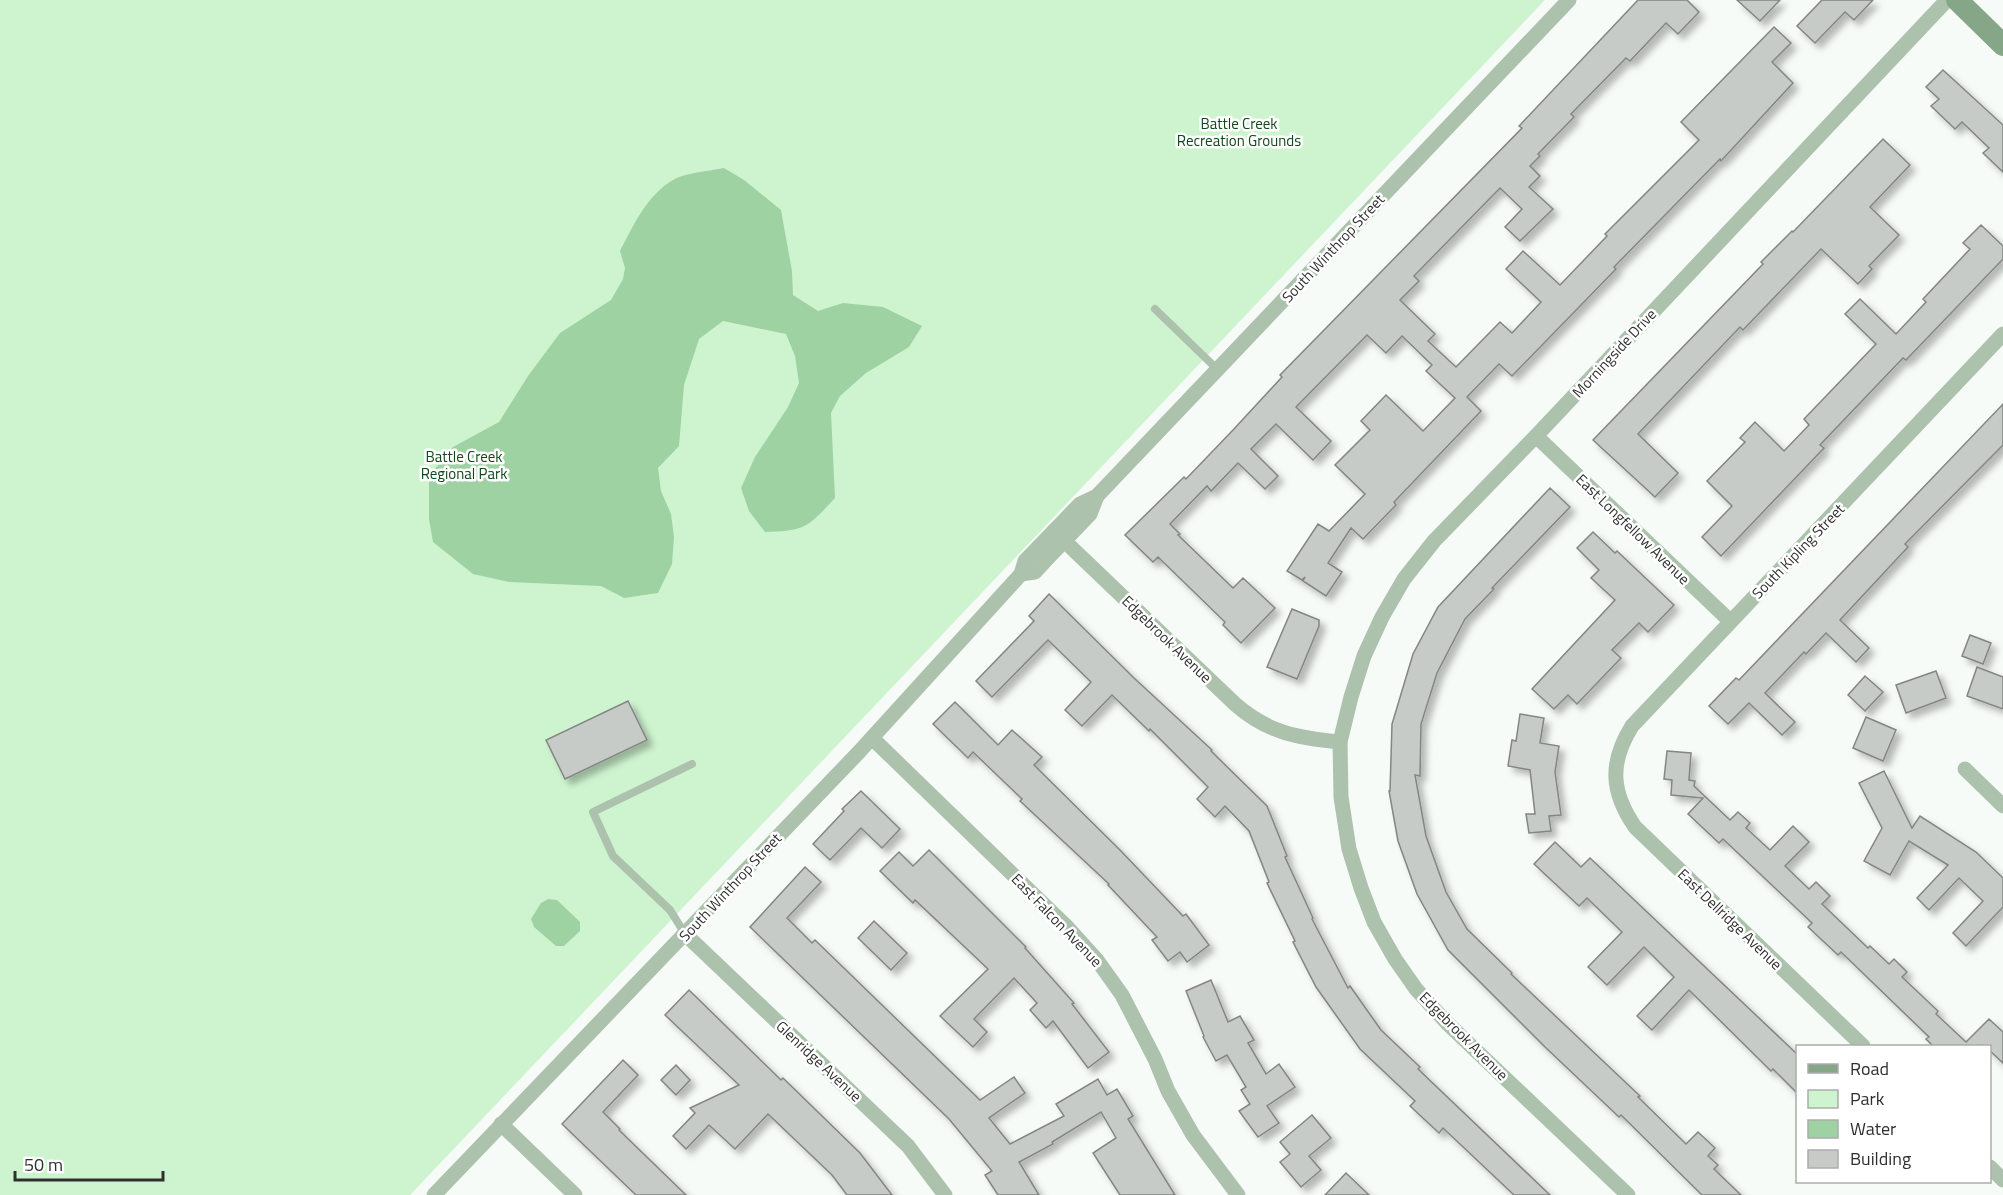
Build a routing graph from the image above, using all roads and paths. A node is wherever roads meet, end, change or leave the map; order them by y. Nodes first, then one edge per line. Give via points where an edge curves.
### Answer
1 (1569, 0) edge
2 (1947, 0) edge
3 (1957, 0) edge
4 (2003, 45) edge
5 (1155, 309) dead end
6 (2003, 334) edge
7 (1218, 370) junction
8 (1536, 436) junction
9 (1059, 536) junction
10 (1730, 621) junction
11 (872, 738) junction
12 (1340, 742) junction
13 (692, 764) dead end
14 (1965, 769) dead end
15 (1616, 779) joint
16 (2003, 806) edge
17 (685, 934) junction
18 (1861, 1045) edge
19 (501, 1124) junction
20 (1991, 1169) edge
21 (2003, 1180) edge
22 (434, 1195) edge
23 (575, 1195) edge
24 (945, 1195) edge
25 (1238, 1195) edge
26 (1628, 1195) edge

1 - 7 street, South Winthrop Street
2 - 8 street, Morningside Drive
3 - 4 street
5 - 7 lane
6 - 10 street, South Kipling Street
7 - 9 street, South Winthrop Street via 1097,496 1080,504
8 - 10 street, East Longfellow Avenue
8 - 12 street, Morningside Drive via 1434,541 1404,579 1364,656
9 - 11 street, South Winthrop Street via 1025,561 1022,574
9 - 12 street, Edgebrook Avenue via 1253,719 1294,736
10 - 15 street, South Kipling Street via 1632,726 1620,745
11 - 17 street, South Winthrop Street
11 - 25 street, East Falcon Avenue via 1097,960 1132,1012 1192,1135
12 - 26 street, Edgebrook Avenue via 1341,797 1349,849 1374,922 1395,959 1447,1023
13 - 17 lane via 593,812 612,856 670,910
14 - 16 street
15 - 18 street, East Dellridge Avenue via 1620,800 1635,827
17 - 19 street, South Winthrop Street
17 - 24 street, Glenridge Avenue via 908,1146
19 - 22 street, South Winthrop Street
19 - 23 street
20 - 21 street

